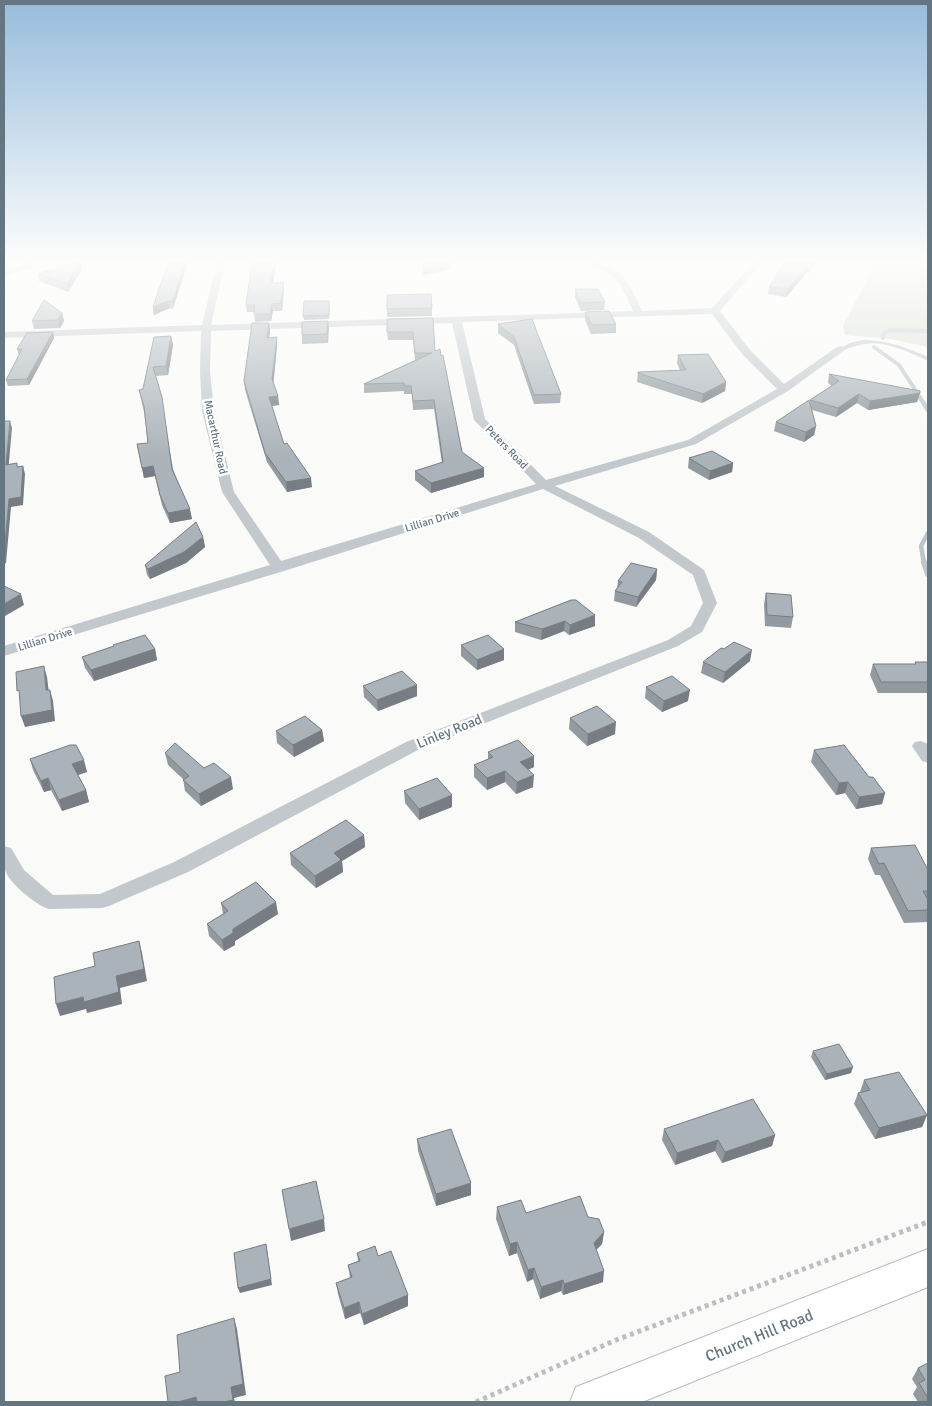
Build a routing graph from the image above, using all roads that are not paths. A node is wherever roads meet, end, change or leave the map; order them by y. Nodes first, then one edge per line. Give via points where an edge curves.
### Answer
1 (206, 327) edge
2 (191, 328) edge
3 (458, 328) edge
4 (727, 328) edge
5 (4, 335) edge
6 (841, 349) joint
7 (928, 359) edge
8 (784, 389) junction
9 (544, 485) junction
10 (279, 568) junction
11 (4, 651) edge
12 (4, 853) edge
13 (928, 1268) edge
14 (591, 1402) edge

1 - 10 street, Macarthur Road via 208,410 228,492
2 - 5 street
3 - 9 street, Peters Road via 480,420
4 - 8 street via 744,352
6 - 7 lane via 868,341 905,349
6 - 8 street, Lillian Drive
8 - 9 street, Lillian Drive via 692,442
9 - 10 street, Lillian Drive
9 - 12 street, Linley Road via 644,535 699,573 710,603 697,629 673,643 412,746 181,867 102,901 49,902 17,875
10 - 11 street, Lillian Drive
13 - 14 main road, Church Hill Road

